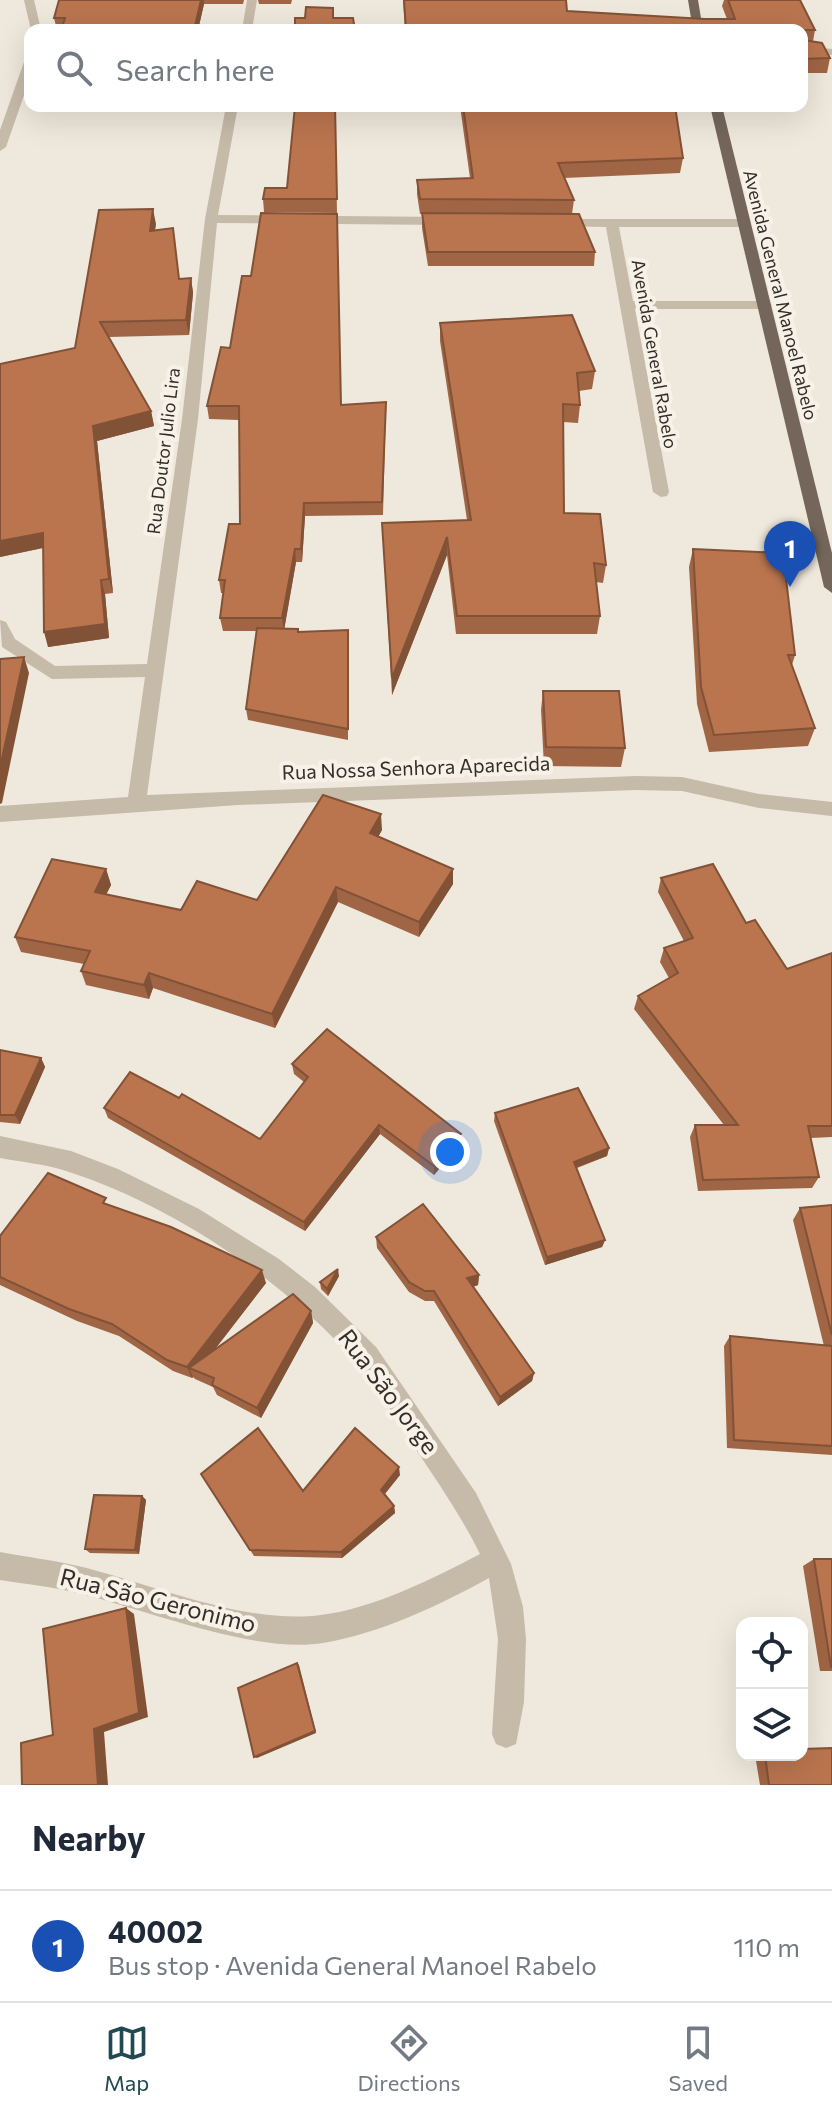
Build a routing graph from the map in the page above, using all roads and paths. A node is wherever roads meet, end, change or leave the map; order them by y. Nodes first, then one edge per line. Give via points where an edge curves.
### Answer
1 (29, 0) edge
2 (252, 0) edge
3 (693, 0) edge
4 (35, 24) edge
5 (248, 24) edge
6 (697, 24) edge
7 (808, 50) edge
8 (832, 52) edge
9 (24, 79) edge
10 (231, 112) edge
11 (717, 112) edge
12 (0, 147) edge
13 (211, 219) junction
14 (458, 222) edge
15 (550, 223) edge
16 (612, 223) junction
17 (744, 223) junction
18 (627, 305) junction
19 (765, 305) junction
20 (661, 492) dead end
21 (832, 587) edge
22 (0, 626) edge
23 (155, 670) junction
24 (137, 801) junction
25 (832, 809) edge
26 (0, 814) edge
27 (0, 1147) edge
28 (495, 1560) junction
29 (0, 1566) edge
30 (506, 1734) dead end

1 - 4 street
2 - 5 street
3 - 6 main road
7 - 8 street
9 - 12 street
10 - 13 street, Rua Doutor Julio Lira
11 - 17 main road, Avenida General Manoel Rabelo
13 - 14 street
13 - 23 street, Rua Doutor Julio Lira
15 - 16 street
16 - 17 street
16 - 18 street, Avenida General Rabelo
17 - 19 main road, Avenida General Manoel Rabelo
18 - 19 street
18 - 20 street, Avenida General Rabelo
19 - 21 main road, Avenida General Manoel Rabelo
22 - 23 street via 8,643 52,673
23 - 24 street, Rua Doutor Julio Lira
24 - 25 street, Rua Nossa Senhora Aparecida via 636,783 682,784 759,801
24 - 26 street, Rua Nossa Senhora Aparecida
27 - 28 street, Rua São Jorge via 69,1161 126,1184 266,1266 326,1311 369,1357 463,1495
28 - 29 street, Rua São Geronimo via 437,1592 385,1611 323,1629 284,1630 215,1618 76,1579
28 - 30 street, Rua São Jorge via 509,1605 514,1663

